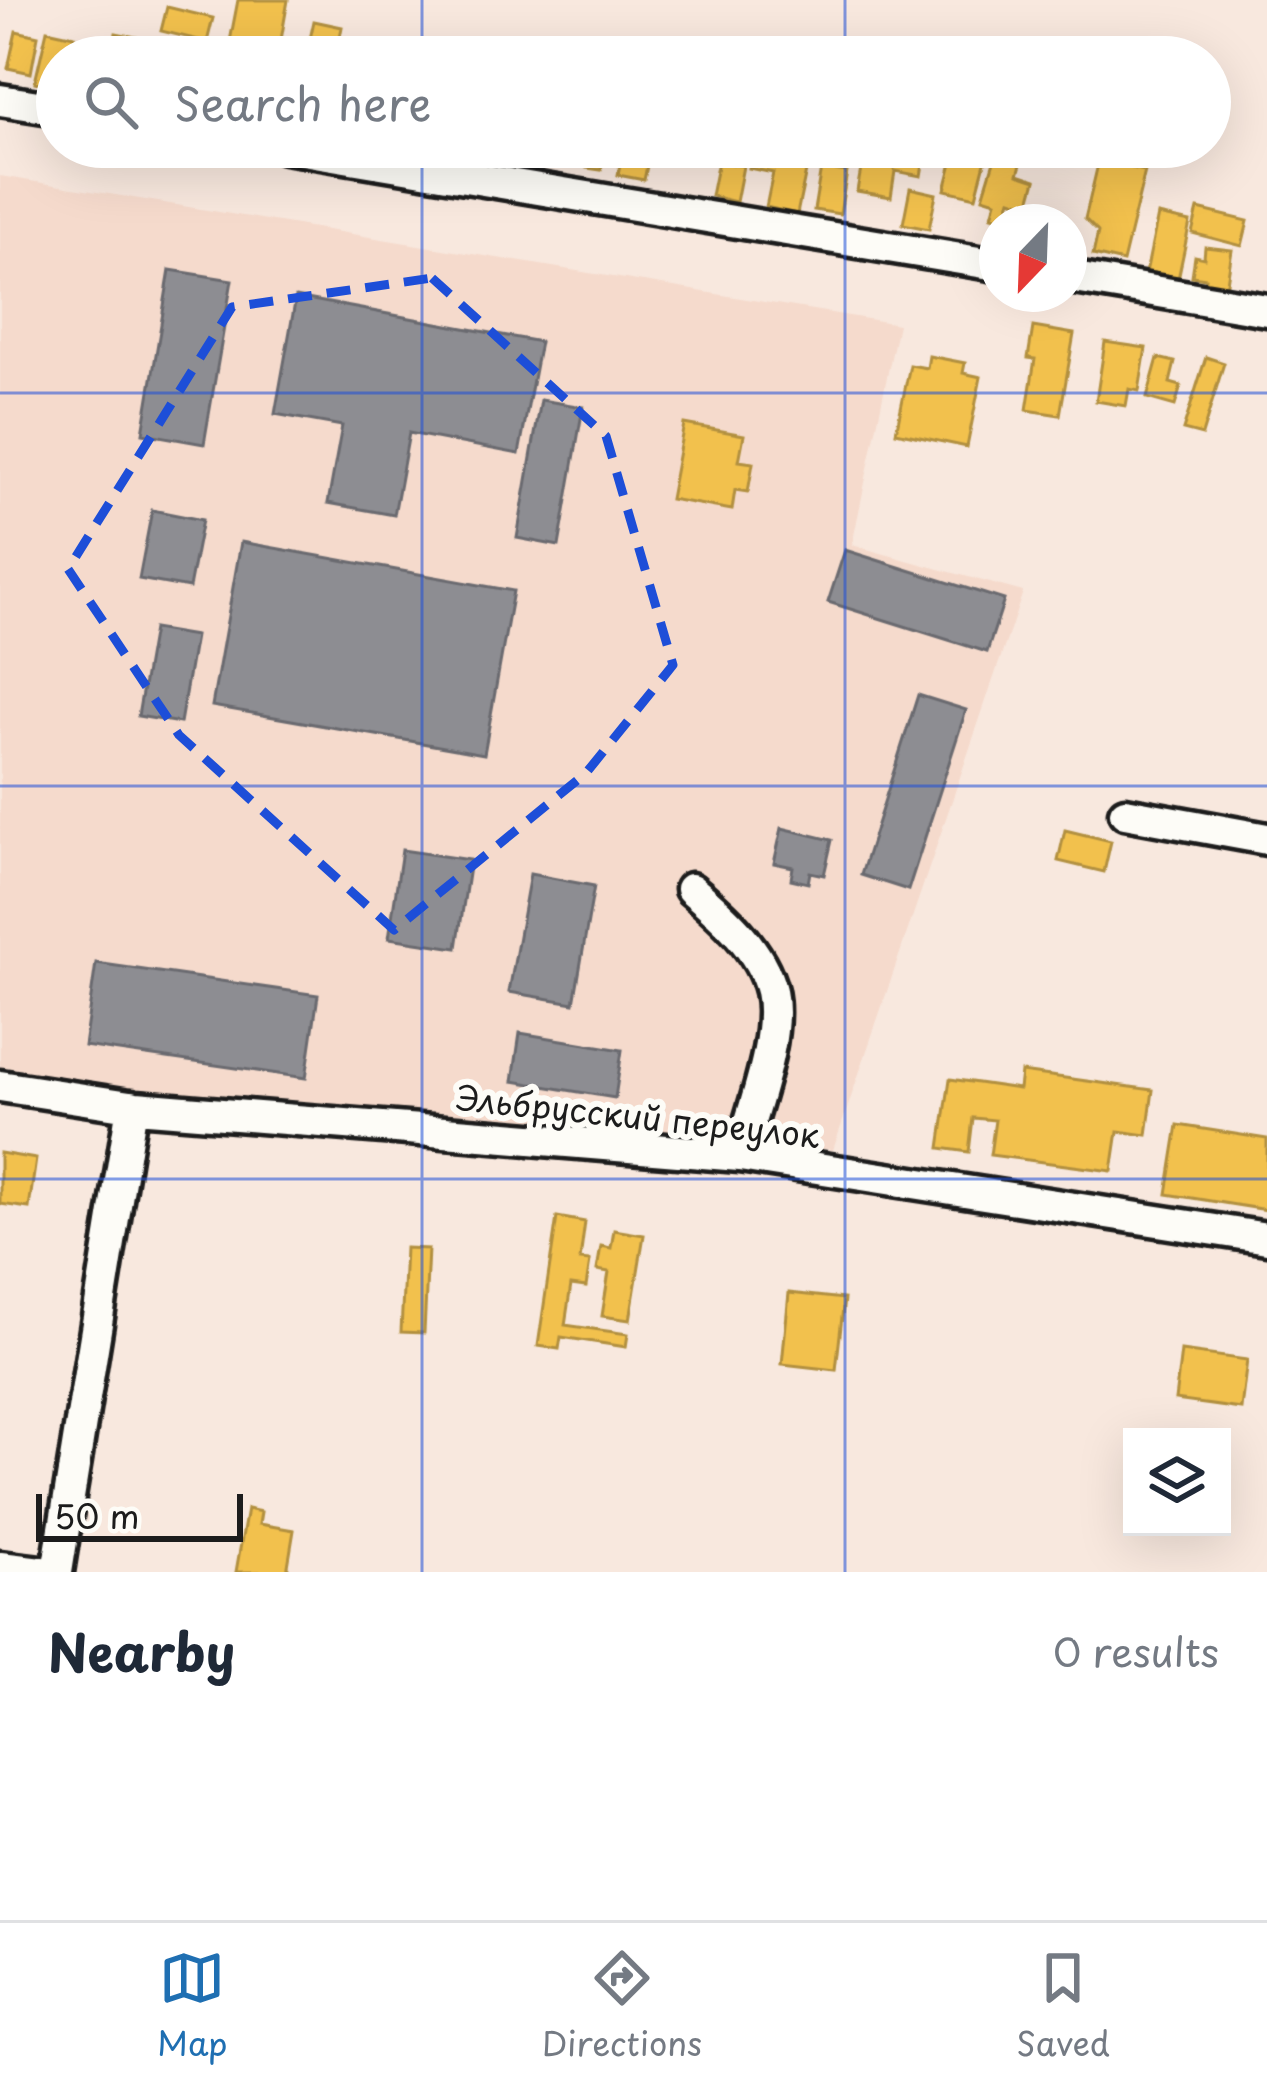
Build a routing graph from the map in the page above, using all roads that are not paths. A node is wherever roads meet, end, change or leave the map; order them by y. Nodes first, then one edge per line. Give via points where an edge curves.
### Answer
1 (0, 100) edge
2 (36, 106) edge
3 (411, 168) edge
4 (979, 263) edge
5 (1087, 281) edge
6 (1267, 310) edge
7 (1125, 813) dead end
8 (1267, 839) edge
9 (691, 889) dead end
10 (0, 1086) edge
11 (132, 1106) junction
12 (740, 1156) junction
13 (1267, 1238) edge
14 (0, 1568) edge
15 (41, 1572) edge
16 (57, 1572) edge

1 - 2 street
3 - 4 street
5 - 6 street
7 - 8 street
9 - 12 street via 728,921 771,991 771,1034
10 - 11 street, Эльбрусский переулок
11 - 12 street, Эльбрусский переулок
11 - 16 street
12 - 13 street, Эльбрусский переулок
14 - 15 street

